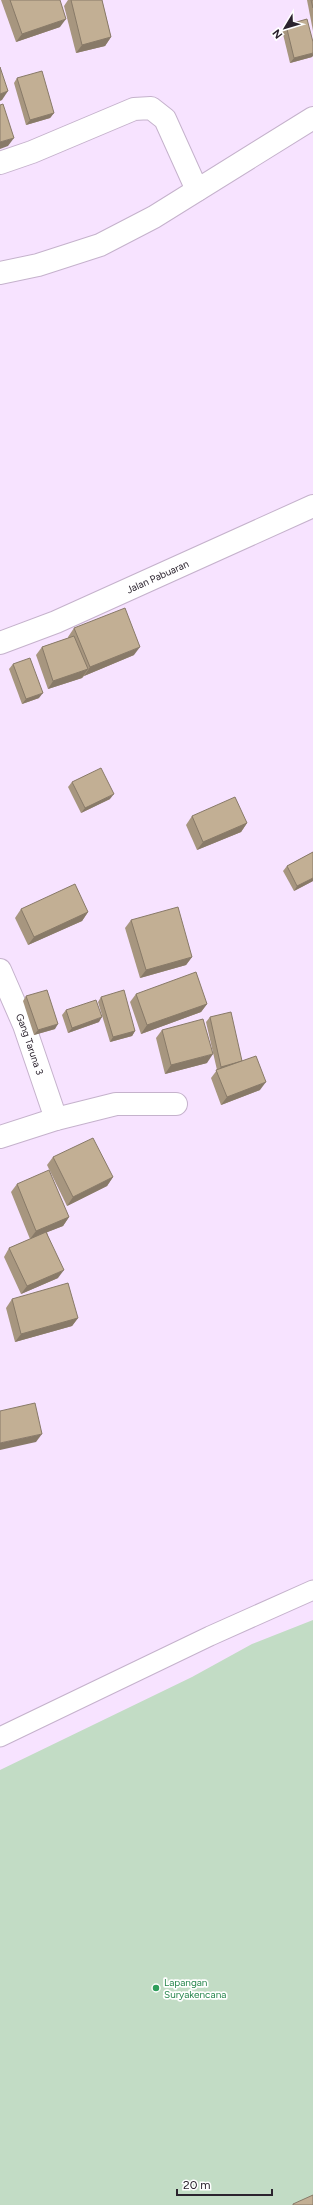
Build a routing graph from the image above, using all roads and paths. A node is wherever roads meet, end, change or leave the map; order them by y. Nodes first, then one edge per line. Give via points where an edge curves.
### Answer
1 (313, 118) edge
2 (0, 163) edge
3 (197, 190) junction
4 (0, 273) edge
5 (313, 506) edge
6 (0, 643) edge
7 (0, 970) edge
8 (176, 1104) dead end
9 (56, 1119) junction
10 (0, 1137) edge
11 (313, 1590) edge
12 (0, 1737) edge

1 - 3 street
2 - 3 street via 134,109 151,108 165,119
3 - 4 street via 154,217 100,245 38,265
5 - 6 street, Jalan Pabuaran via 56,622
7 - 9 street, Gang Taruna 3 via 24,1026
8 - 9 street via 116,1104
9 - 10 street
11 - 12 lane via 210,1636

